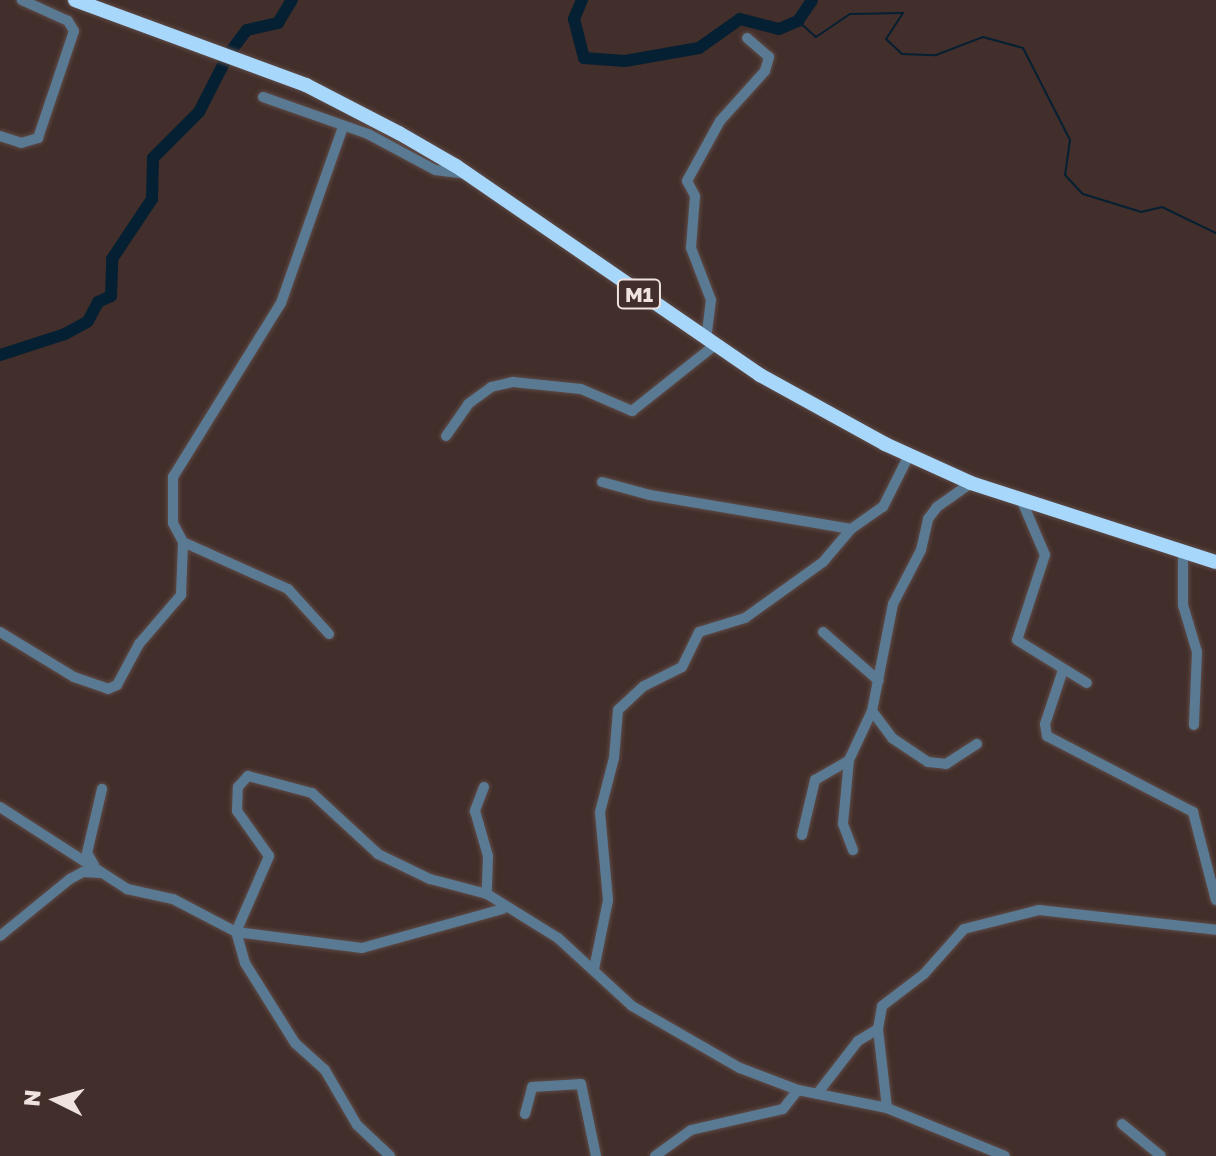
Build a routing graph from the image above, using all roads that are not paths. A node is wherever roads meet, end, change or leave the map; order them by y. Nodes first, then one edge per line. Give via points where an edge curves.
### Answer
1 (22, 0) edge
2 (75, 0) edge
3 (747, 38) dead end
4 (263, 97) dead end
5 (343, 127) junction
6 (0, 136) edge
7 (468, 174) junction
8 (710, 342) junction
9 (446, 436) dead end
10 (909, 455) junction
11 (602, 482) dead end
12 (971, 483) junction
13 (1021, 499) junction
14 (851, 529) junction
15 (183, 542) junction
16 (1183, 552) junction
17 (1216, 562) edge
18 (0, 632) edge
19 (823, 632) dead end
20 (329, 634) dead end
21 (1063, 670) junction
22 (879, 681) junction
23 (1087, 683) dead end
24 (872, 711) junction
25 (1194, 725) dead end
26 (977, 744) dead end
27 (849, 760) junction
28 (484, 787) dead end
29 (102, 789) dead end
30 (0, 807) edge
31 (802, 835) dead end
32 (853, 850) dead end
33 (100, 873) junction
34 (487, 894) junction
35 (1216, 900) edge
36 (503, 909) junction
37 (1216, 930) edge
38 (236, 932) junction
39 (0, 936) edge
40 (594, 969) junction
41 (878, 1029) junction
42 (798, 1090) junction
43 (817, 1094) junction
44 (887, 1108) junction
45 (525, 1114) dead end
46 (1122, 1124) dead end
47 (390, 1156) edge
48 (596, 1156) edge
49 (655, 1156) edge
50 (1005, 1156) edge
51 (1161, 1156) edge

1 - 6 street via 68,21 74,31 38,138 21,143
2 - 7 highway, M1 via 306,85
3 - 8 street via 769,57 765,71 720,121 687,181 695,196 691,248 711,300
4 - 5 street
5 - 7 street via 368,134 435,170
5 - 15 street via 281,303 173,477 173,523
7 - 8 highway, M1
8 - 9 street via 632,411 581,389 513,382 491,387 468,404
8 - 10 highway, M1 via 760,375
10 - 12 highway, M1
10 - 14 street via 883,507
11 - 14 street
12 - 13 highway, M1
12 - 22 street via 928,519 921,550 893,604
13 - 16 highway, M1
13 - 21 street via 1045,555 1017,640
14 - 40 street via 823,562 759,609 699,632 682,667 644,686 618,710 614,758 600,812 608,900
15 - 18 street via 181,595 139,644 117,685 108,689 74,677
15 - 20 street via 288,589
16 - 17 highway, M1
16 - 25 street via 1183,605 1197,652
19 - 22 street
21 - 23 street
21 - 35 street via 1045,724 1047,736 1193,812
22 - 24 street
24 - 26 street via 892,738 928,762 946,764
24 - 27 street
27 - 31 street via 815,780
27 - 32 street via 843,824
28 - 34 street via 475,811 488,856
29 - 33 street via 87,853
30 - 33 street
33 - 38 street via 127,889 173,899
33 - 39 street via 76,875
34 - 36 street
34 - 38 street via 430,879 378,854 312,793 248,776 238,787 237,811 269,856
36 - 38 street via 362,948
36 - 40 street via 558,938
37 - 41 street via 1039,910 964,929 924,974 882,1006
38 - 47 street via 245,963 295,1043 325,1070 357,1125
40 - 42 street via 632,1006 689,1040
41 - 43 street via 858,1041
41 - 44 street
42 - 43 street
42 - 49 street via 783,1109 691,1130
43 - 44 street
44 - 50 street
45 - 48 street via 532,1087 581,1084
46 - 51 street

